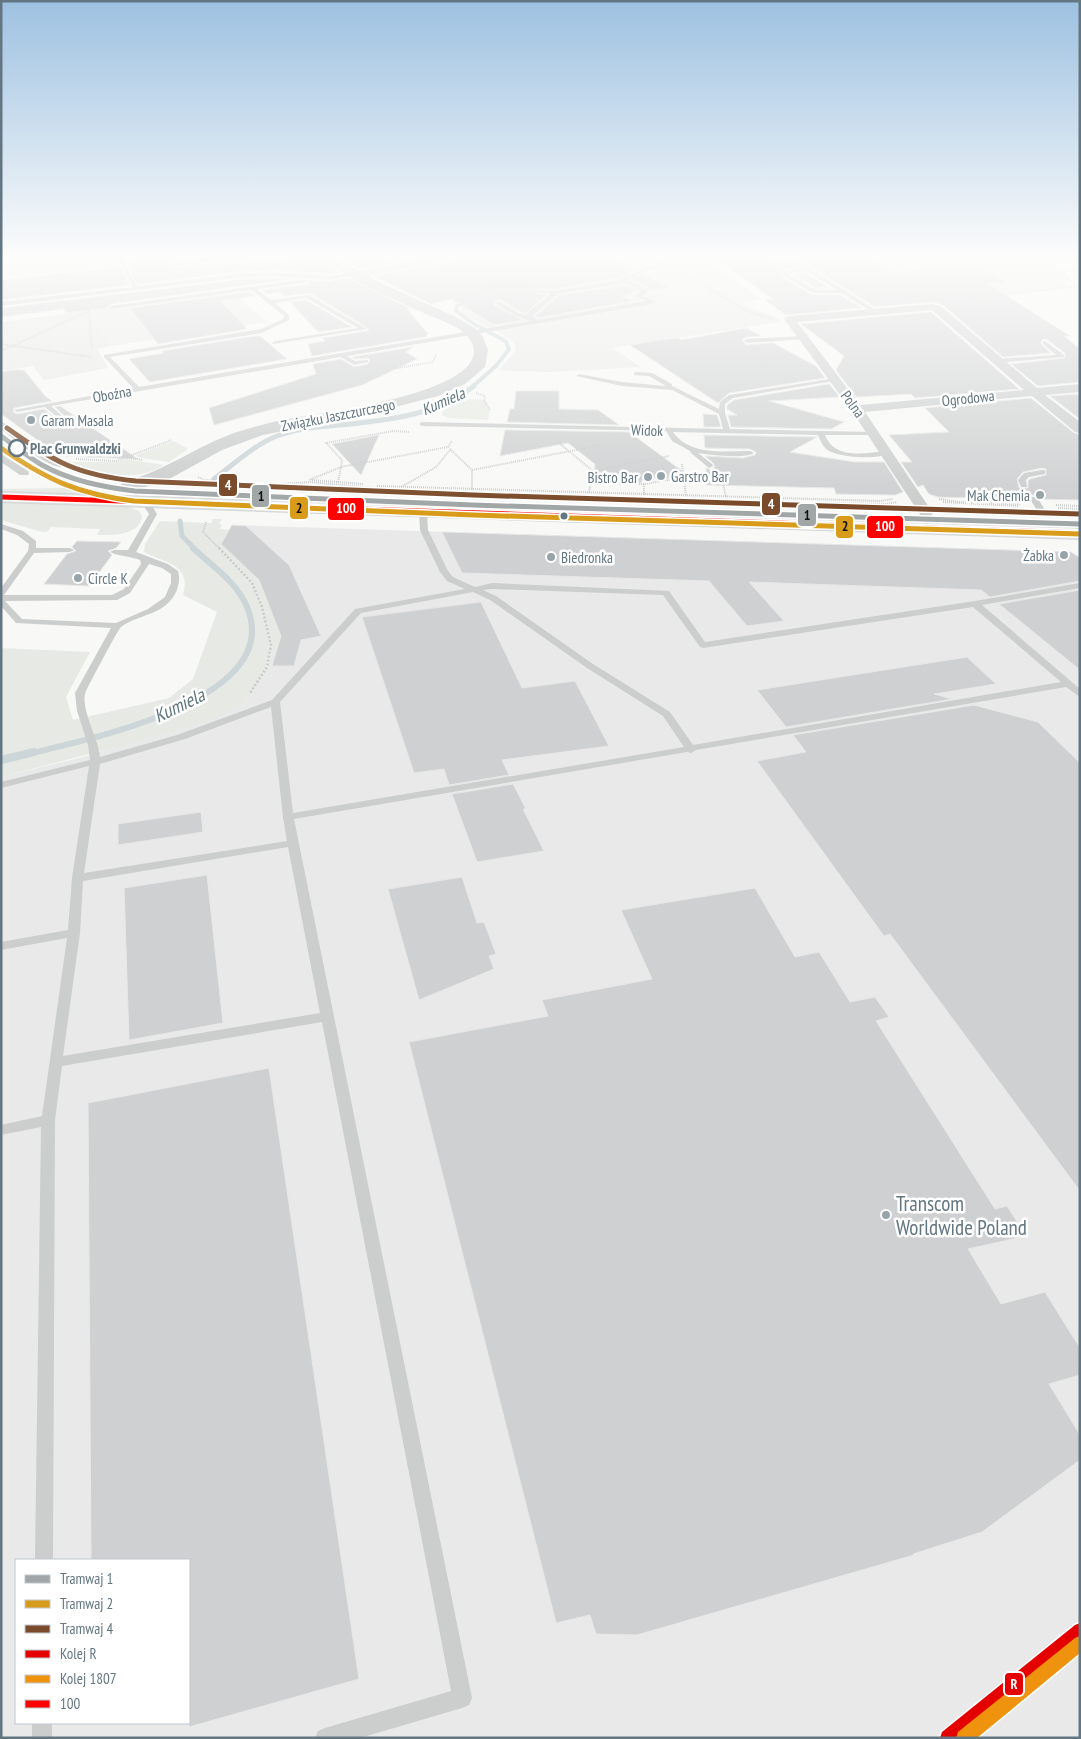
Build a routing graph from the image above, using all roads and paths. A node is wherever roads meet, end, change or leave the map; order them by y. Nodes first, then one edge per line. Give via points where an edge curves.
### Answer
1 (32, 338) edge
2 (90, 338) edge
3 (217, 338) edge
4 (270, 338) edge
5 (306, 338) edge
6 (442, 338) edge
7 (479, 338) edge
8 (800, 338) edge
9 (804, 338) edge
10 (971, 338) edge
11 (747, 340) dead end
12 (276, 343) junction
13 (1045, 343) dead end
14 (1, 344) edge
15 (15, 346) junction
16 (282, 349) dead end
17 (1, 352) edge
18 (342, 355) junction
19 (366, 361) dead end
20 (996, 361) junction
21 (636, 374) dead end
22 (580, 376) dead end
23 (834, 379) junction
24 (673, 388) junction
25 (1080, 388) edge
26 (138, 389) junction
27 (1033, 392) junction
28 (476, 393) dead end
29 (47, 405) junction
30 (857, 409) junction
31 (16, 410) dead end
32 (722, 413) junction
33 (1, 424) edge
34 (68, 424) dead end
35 (422, 424) dead end
36 (487, 425) junction
37 (1080, 429) edge
38 (668, 430) junction
39 (411, 432) dead end
40 (727, 432) junction
41 (821, 433) junction
42 (873, 434) junction
43 (172, 440) dead end
44 (453, 440) dead end
45 (557, 441) dead end
46 (607, 444) dead end
47 (448, 447) junction
48 (451, 449) junction
49 (570, 451) junction
50 (693, 452) junction
51 (750, 453) dead end
52 (203, 454) junction
53 (886, 454) junction
54 (1, 457) edge
55 (681, 458) dead end
56 (60, 465) joint
57 (709, 466) dead end
58 (341, 467) junction
59 (74, 468) dead end
60 (472, 470) junction
61 (1042, 472) dead end
62 (24, 473) dead end
63 (198, 477) dead end
64 (308, 480) junction
65 (684, 480) junction
66 (1, 482) edge
67 (122, 482) junction
68 (234, 482) junction
69 (338, 482) junction
70 (178, 483) junction
71 (591, 483) junction
72 (644, 484) junction
73 (1024, 485) dead end
74 (400, 488) junction
75 (472, 490) junction
76 (403, 491) dead end
77 (589, 493) junction
78 (644, 495) junction
79 (686, 496) junction
80 (1, 497) edge
81 (1034, 499) dead end
82 (144, 500) junction
83 (1025, 504) dead end
84 (922, 505) junction
85 (423, 512) junction
86 (1053, 515) joint
87 (207, 516) dead end
88 (1, 526) edge
89 (1080, 533) edge
90 (32, 550) junction
91 (70, 550) dead end
92 (114, 552) dead end
93 (131, 552) junction
94 (144, 559) junction
95 (1080, 585) edge
96 (470, 589) junction
97 (1, 598) edge
98 (975, 604) junction
99 (117, 626) junction
100 (1068, 684) junction
101 (1080, 694) edge
102 (244, 698) dead end
103 (275, 702) junction
104 (690, 750) junction
105 (95, 758) junction
106 (1, 785) edge
107 (288, 817) junction
108 (293, 843) junction
109 (78, 878) junction
110 (74, 933) junction
111 (1, 946) edge
112 (328, 1016) junction
113 (58, 1062) junction
114 (48, 1120) junction
115 (1, 1130) edge
116 (44, 1559) edge
117 (42, 1724) edge
118 (42, 1738) edge
119 (325, 1738) edge

1 - 15 path
2 - 15 path via 94,358
3 - 26 lane via 106,356
4 - 12 lane
5 - 12 lane
6 - 18 lane, Oboźna
7 - 52 street, Związku Jaszczurczego via 480,361 469,374 438,391 412,400 262,430
8 - 11 lane
9 - 23 street, Polna
10 - 20 street
12 - 16 lane
13 - 20 lane via 1062,356
14 - 15 path
15 - 17 path
18 - 19 lane via 354,363
18 - 26 lane, Oboźna
20 - 27 street
21 - 24 lane via 650,374
22 - 24 lane via 622,384
23 - 30 street, Polna
23 - 32 lane via 731,396 722,403
24 - 32 lane
25 - 27 street, Ogrodowa
26 - 29 lane, Oboźna
27 - 30 street, Ogrodowa
27 - 37 street
28 - 36 path via 485,396 490,409
29 - 31 lane, Oboźna
29 - 34 lane
30 - 42 street, Polna
32 - 40 lane
33 - 56 street
35 - 36 lane, Widok
36 - 38 lane, Widok
38 - 40 lane, Widok
38 - 50 lane via 671,436
39 - 58 path via 393,431 326,444 342,460
40 - 41 lane, Widok
41 - 42 lane, Widok
41 - 53 lane via 826,446 835,452
42 - 53 street, Polna
43 - 56 path via 116,461 67,459
44 - 47 path
45 - 49 path
46 - 49 path
47 - 48 path
47 - 58 path
48 - 60 path
48 - 74 path via 448,456 427,474
49 - 60 path
49 - 71 path via 593,471
50 - 51 lane
50 - 57 lane
52 - 67 street, Związku Jaszczurczego via 146,484
52 - 70 street, Związku Jaszczurczego
53 - 84 street, Polna
54 - 62 street
55 - 65 path
58 - 64 path
58 - 69 path
59 - 67 path
60 - 75 path
61 - 73 lane via 1027,475 1022,480
63 - 68 path
64 - 68 path
64 - 69 path
65 - 72 path
65 - 79 path
66 - 67 main road
67 - 70 main road
68 - 70 path via 200,483 193,479
68 - 76 path via 311,482
69 - 74 path
70 - 84 main road via 636,505
71 - 72 path
71 - 77 path
72 - 78 path
74 - 75 path
75 - 77 path
77 - 78 path
78 - 79 path
79 - 84 path via 880,500
80 - 82 main road
81 - 86 lane
82 - 85 main road
82 - 93 lane via 153,514
83 - 84 path via 959,502
84 - 86 main road
85 - 89 main road
85 - 96 lane via 424,530 444,572 450,579
87 - 102 path via 203,532 252,583 262,607 271,645 267,667
88 - 90 lane via 27,537 33,543
90 - 91 lane
90 - 97 lane
92 - 93 lane
93 - 94 lane
94 - 97 lane via 142,570 127,590 114,598
94 - 99 lane via 175,573 169,598
95 - 98 lane
96 - 98 lane via 492,586 666,593 703,645
96 - 103 lane via 358,611
96 - 104 lane via 493,598 590,666 667,714
97 - 99 lane via 18,622
98 - 100 lane
99 - 105 lane via 80,694
100 - 101 lane
100 - 104 lane
103 - 105 lane via 181,737
103 - 107 lane
104 - 107 lane
105 - 106 lane
105 - 109 lane
107 - 108 lane
108 - 109 lane
108 - 112 lane
109 - 110 lane
110 - 111 lane
110 - 113 lane
112 - 113 lane
112 - 119 lane via 462,1698
113 - 114 lane
114 - 115 lane
114 - 116 lane
117 - 118 lane

